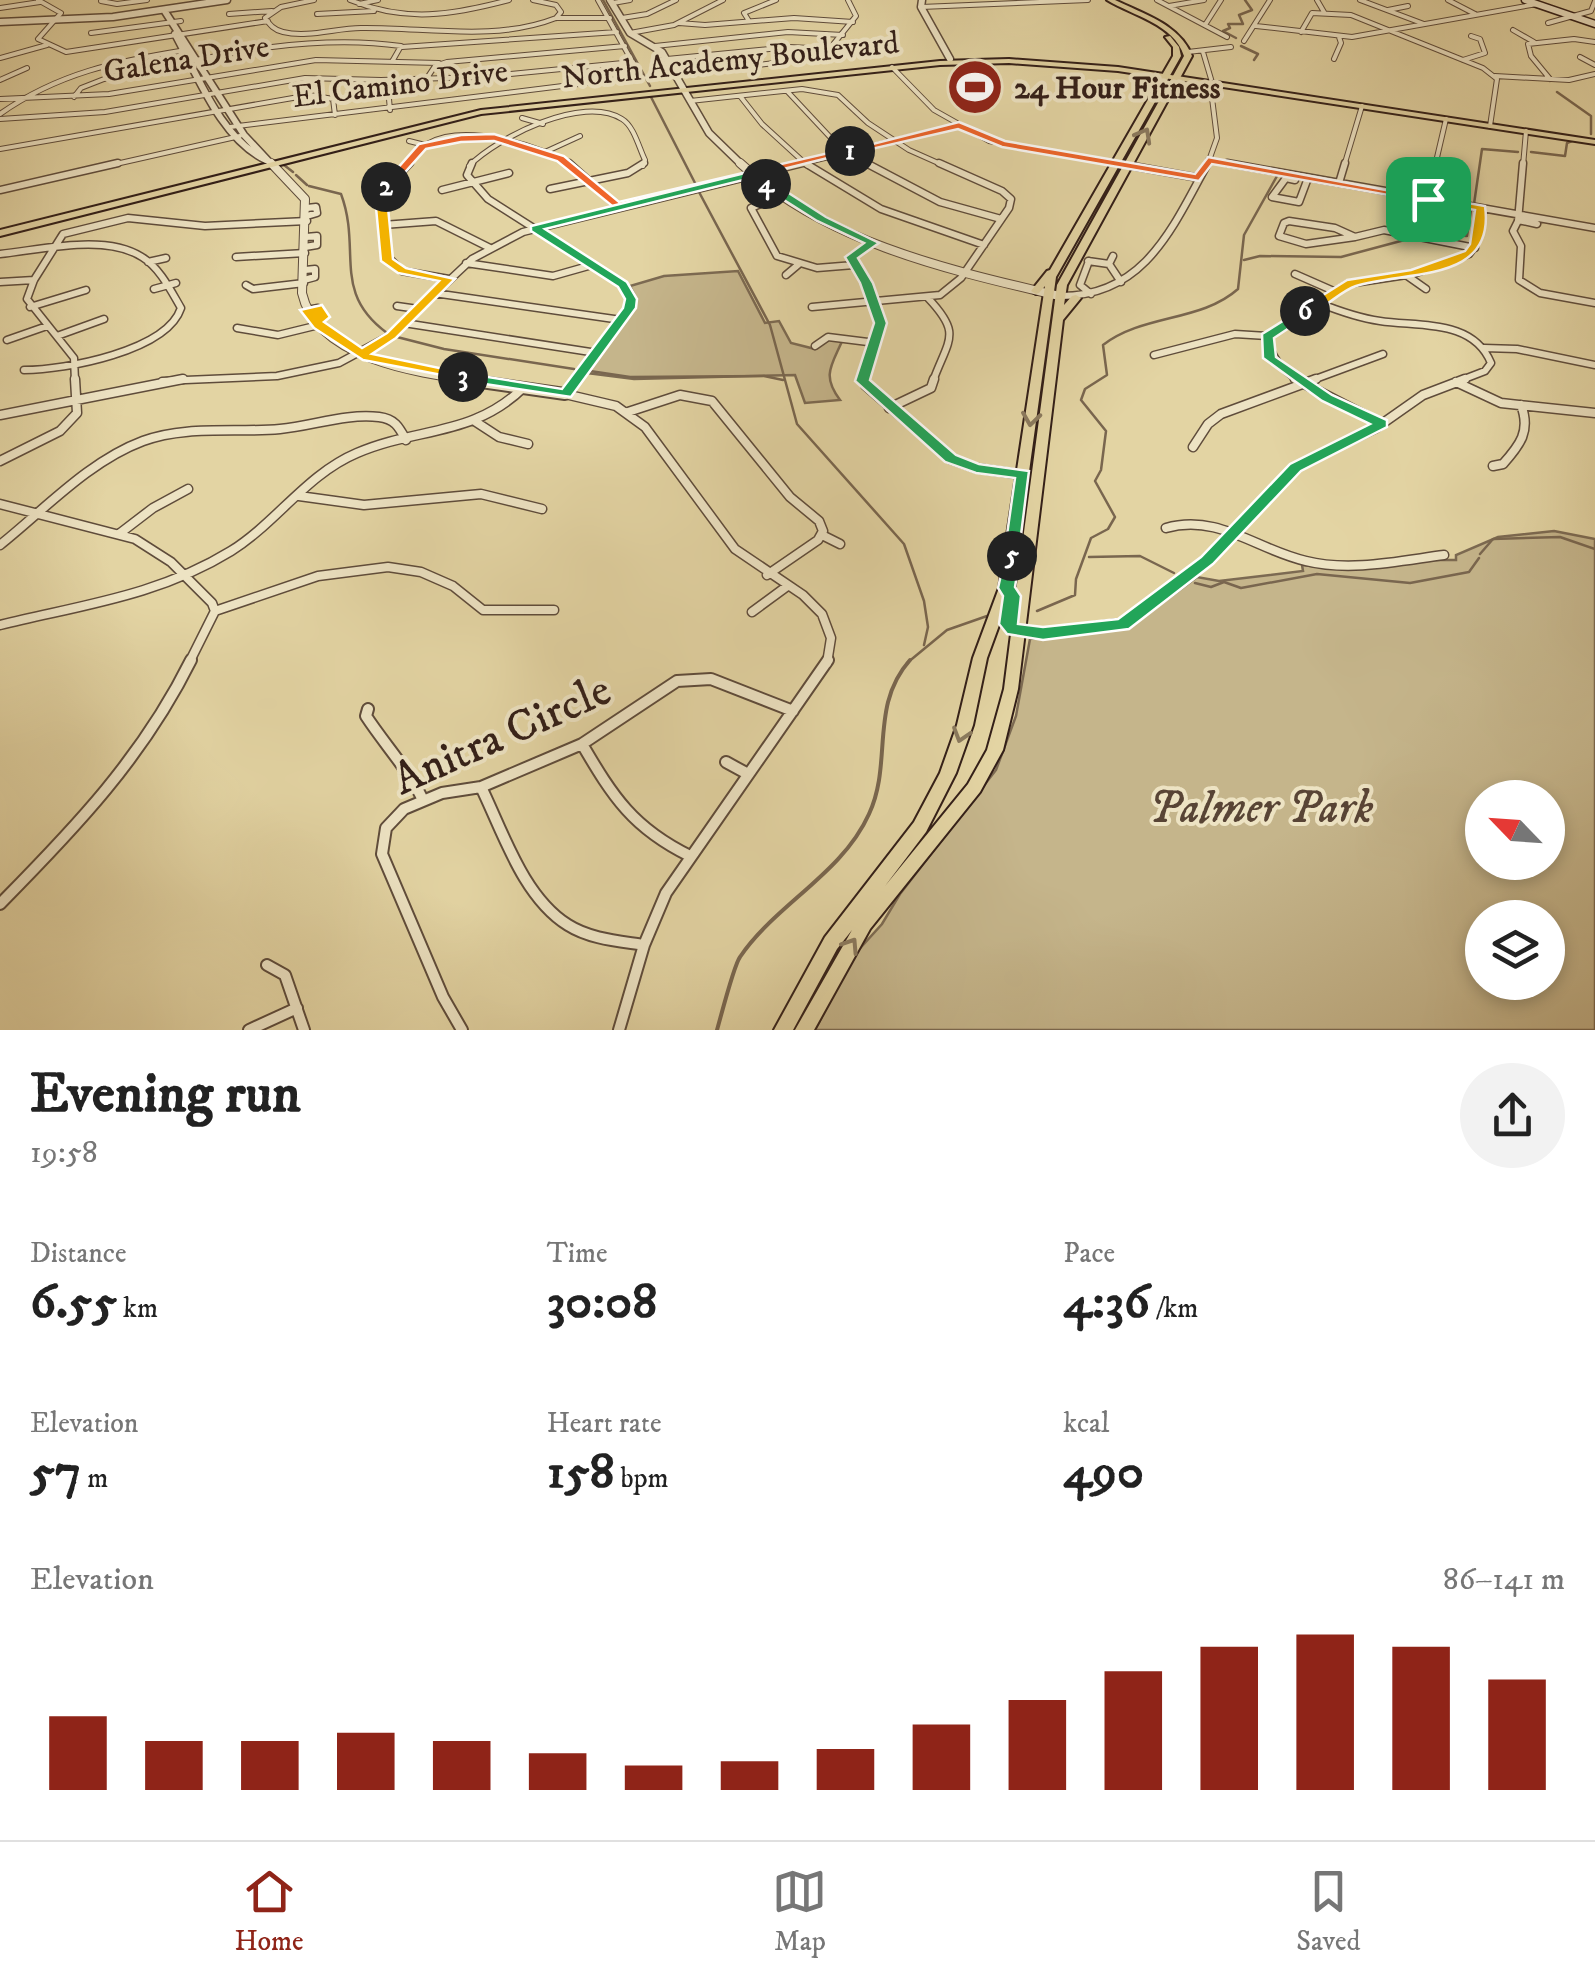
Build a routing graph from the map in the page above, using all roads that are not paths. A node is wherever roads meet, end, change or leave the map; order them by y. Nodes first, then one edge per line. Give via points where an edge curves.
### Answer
1 (148, 0) edge
2 (158, 0) edge
3 (227, 0) edge
4 (314, 0) edge
5 (350, 0) edge
6 (378, 0) edge
7 (509, 0) edge
8 (537, 0) edge
9 (598, 0) edge
10 (630, 0) edge
11 (676, 0) edge
12 (723, 0) edge
13 (776, 0) edge
14 (848, 0) edge
15 (1088, 0) edge
16 (1102, 0) edge
17 (1110, 0) edge
18 (1156, 0) edge
19 (1177, 0) edge
20 (1204, 0) edge
21 (1221, 0) edge
22 (1270, 0) edge
23 (1317, 0) edge
24 (1360, 0) edge
25 (1448, 0) edge
26 (1524, 0) edge
27 (39, 1) edge
28 (102, 1) edge
29 (1595, 1) edge
30 (611, 2) edge
31 (1019, 2) edge
32 (359, 4) junction
33 (921, 4) edge
34 (1185, 4) junction
35 (1537, 4) junction
36 (1168, 6) junction
37 (1408, 6) dead end
38 (0, 8) edge
39 (1497, 9) junction
40 (164, 10) junction
41 (1388, 10) junction
42 (271, 11) junction
43 (374, 11) junction
44 (1324, 12) junction
45 (1504, 12) dead end
46 (229, 14) dead end
47 (317, 14) dead end
48 (518, 16) dead end
49 (1472, 16) junction
50 (556, 18) junction
51 (610, 18) junction
52 (622, 18) junction
53 (1572, 18) junction
54 (1137, 19) junction
55 (56, 20) junction
56 (1148, 20) junction
57 (268, 21) junction
58 (748, 21) junction
59 (0, 22) edge
60 (175, 22) junction
61 (853, 22) junction
62 (679, 23) junction
63 (1548, 23) dead end
64 (1424, 24) junction
65 (1595, 24) edge
66 (1205, 25) junction
67 (521, 26) junction
68 (1256, 26) junction
69 (360, 28) junction
70 (1513, 30) dead end
71 (1391, 31) junction
72 (617, 32) junction
73 (1301, 32) junction
74 (91, 33) dead end
75 (630, 33) junction
76 (842, 35) junction
77 (180, 36) junction
78 (1167, 36) junction
79 (1472, 36) dead end
80 (1227, 37) dead end
81 (1339, 37) junction
82 (1244, 41) dead end
83 (1534, 42) junction
84 (1594, 42) edge
85 (350, 43) junction
86 (1436, 43) dead end
87 (47, 45) junction
88 (1426, 45) junction
89 (625, 46) junction
90 (655, 46) junction
91 (402, 47) junction
92 (1231, 47) dead end
93 (832, 49) junction
94 (188, 50) junction
95 (1188, 52) junction
96 (1203, 52) junction
97 (1, 57) edge
98 (1580, 57) dead end
99 (666, 59) junction
100 (1334, 59) dead end
101 (392, 60) junction
102 (815, 60) junction
103 (1464, 60) junction
104 (952, 61) junction
105 (632, 62) junction
106 (196, 64) junction
107 (440, 64) junction
108 (1595, 65) edge
109 (27, 68) dead end
110 (828, 68) dead end
111 (892, 68) junction
112 (1483, 68) junction
113 (880, 69) junction
114 (1472, 69) dead end
115 (1595, 74) edge
116 (675, 75) junction
117 (1172, 75) junction
118 (1496, 76) junction
119 (205, 78) junction
120 (427, 78) junction
121 (1550, 79) junction
122 (0, 80) edge
123 (381, 80) junction
124 (1210, 81) junction
125 (836, 85) dead end
126 (682, 88) junction
127 (787, 91) junction
128 (825, 92) junction
129 (214, 93) junction
130 (740, 96) junction
131 (472, 97) junction
132 (74, 98) junction
133 (416, 98) dead end
134 (0, 99) edge
135 (18, 100) junction
136 (690, 102) junction
137 (421, 106) junction
138 (1362, 106) junction
139 (479, 108) junction
140 (224, 109) junction
141 (390, 110) junction
142 (334, 115) junction
143 (0, 116) edge
144 (522, 118) dead end
145 (1446, 119) junction
146 (543, 124) junction
147 (1490, 124) junction
148 (959, 125) junction
149 (234, 127) junction
150 (462, 128) dead end
151 (1526, 131) junction
152 (240, 136) junction
153 (580, 136) dead end
154 (461, 138) junction
155 (1595, 140) edge
156 (409, 141) dead end
157 (894, 141) junction
158 (509, 142) junction
159 (425, 145) junction
160 (638, 145) junction
161 (626, 146) dead end
162 (0, 149) edge
163 (544, 152) junction
164 (849, 152) junction
165 (1208, 160) junction
166 (268, 162) junction
167 (803, 162) junction
168 (1121, 164) junction
169 (640, 168) junction
170 (648, 170) dead end
171 (399, 172) junction
172 (408, 173) dead end
173 (509, 174) dead end
174 (753, 174) junction
175 (1199, 178) junction
176 (1308, 180) junction
177 (591, 182) junction
178 (1339, 183) junction
179 (474, 184) junction
180 (550, 188) dead end
181 (0, 190) edge
182 (442, 190) dead end
183 (781, 195) junction
184 (1428, 199) junction
185 (617, 206) junction
186 (1481, 208) junction
187 (144, 212) dead end
188 (307, 215) junction
189 (134, 218) junction
190 (1518, 218) junction
191 (1002, 219) junction
192 (1537, 224) dead end
193 (383, 225) junction
194 (535, 228) junction
195 (1595, 228) edge
196 (0, 231) edge
197 (460, 233) junction
198 (450, 237) dead end
199 (1355, 237) junction
200 (872, 243) junction
201 (984, 245) junction
202 (306, 246) junction
203 (786, 246) dead end
204 (1475, 246) junction
205 (490, 248) junction
206 (772, 248) junction
207 (52, 250) junction
208 (128, 251) junction
209 (0, 254) edge
210 (1113, 256) dead end
211 (236, 257) dead end
212 (115, 258) dead end
213 (166, 258) dead end
214 (1074, 258) junction
215 (1089, 261) junction
216 (148, 262) junction
217 (466, 263) junction
218 (799, 264) junction
219 (854, 264) junction
220 (1108, 264) junction
221 (592, 265) junction
222 (401, 268) junction
223 (388, 274) dead end
224 (786, 274) dead end
225 (964, 274) junction
226 (1295, 274) dead end
227 (1406, 275) junction
228 (304, 278) junction
229 (448, 279) junction
230 (34, 280) junction
231 (0, 282) edge
232 (1121, 282) junction
233 (176, 283) dead end
234 (165, 286) junction
235 (154, 289) dead end
236 (249, 289) dead end
237 (1426, 289) dead end
238 (86, 290) dead end
239 (1336, 292) junction
240 (434, 293) junction
241 (1048, 294) junction
242 (1091, 294) junction
243 (928, 298) junction
244 (1076, 298) junction
245 (873, 302) junction
246 (1319, 303) junction
247 (1595, 304) edge
248 (397, 306) dead end
249 (30, 307) junction
250 (812, 307) dead end
251 (418, 309) junction
252 (104, 319) dead end
253 (621, 320) junction
254 (1291, 320) junction
255 (1056, 321) junction
256 (317, 323) junction
257 (404, 324) junction
258 (1301, 324) dead end
259 (47, 326) junction
260 (238, 328) dead end
261 (57, 336) junction
262 (1267, 336) junction
263 (7, 340) dead end
264 (876, 343) junction
265 (815, 346) dead end
266 (1484, 348) junction
267 (597, 352) junction
268 (361, 354) junction
269 (1382, 354) dead end
270 (1154, 355) dead end
271 (75, 361) junction
272 (1595, 365) edge
273 (24, 370) dead end
274 (1456, 382) junction
275 (1304, 383) junction
276 (524, 387) junction
277 (566, 394) junction
278 (78, 399) junction
279 (1521, 406) junction
280 (889, 408) junction
281 (628, 412) junction
282 (1595, 413) edge
283 (0, 415) edge
284 (476, 422) junction
285 (1382, 424) junction
286 (406, 440) junction
287 (528, 444) dead end
288 (1193, 448) dead end
289 (0, 461) edge
290 (1493, 466) dead end
291 (1023, 474) junction
292 (188, 489) dead end
293 (299, 496) junction
294 (0, 504) edge
295 (542, 509) dead end
296 (38, 516) junction
297 (1166, 528) dead end
298 (118, 534) junction
299 (1232, 534) junction
300 (822, 535) junction
301 (0, 544) edge
302 (840, 544) dead end
303 (1444, 556) dead end
304 (767, 575) junction
305 (185, 576) junction
306 (786, 587) junction
307 (1006, 588) junction
308 (554, 610) dead end
309 (215, 611) junction
310 (752, 612) dead end
311 (0, 625) edge
312 (1017, 631) junction
313 (368, 710) dead end
314 (793, 711) junction
315 (582, 744) junction
316 (726, 762) dead end
317 (748, 774) junction
318 (481, 787) junction
319 (423, 800) junction
320 (690, 856) junction
321 (0, 904) edge
322 (644, 946) junction
323 (267, 965) dead end
324 (297, 1008) junction
325 (249, 1030) edge
326 (304, 1030) edge
327 (462, 1030) edge
328 (619, 1030) edge
329 (784, 1030) edge
330 (804, 1030) edge

1 - 28 street
2 - 40 street
3 - 40 street
4 - 42 street
5 - 32 street
6 - 32 street
7 - 43 street via 468,14
8 - 50 street via 556,5
9 - 51 street
10 - 30 street
11 - 52 street
12 - 62 street
13 - 58 street via 744,13
14 - 61 street via 856,11
15 - 31 street
16 - 54 main road
17 - 56 main road
18 - 36 street
19 - 34 street
20 - 34 street
21 - 66 street
22 - 68 street
23 - 44 street
24 - 41 street
25 - 49 street
26 - 35 main road
27 - 38 street
27 - 55 street via 61,12
29 - 53 street via 1591,11
30 - 52 street
31 - 33 street
32 - 43 street
33 - 104 street
34 - 36 street
35 - 39 street
35 - 53 main road
36 - 66 street
37 - 41 street
39 - 45 street
39 - 49 street
40 - 55 street
40 - 60 street
41 - 64 street
42 - 46 street
42 - 57 street
43 - 47 street
44 - 71 street
44 - 73 street via 1309,15
48 - 67 street
49 - 64 street
50 - 51 street
50 - 67 street
51 - 72 street
52 - 75 street
53 - 63 street
53 - 65 main road
54 - 56 main road
54 - 78 main road
55 - 59 street
55 - 87 street via 38,37
56 - 95 main road
57 - 69 street via 281,33
57 - 77 street
58 - 61 street via 806,15
58 - 62 street
60 - 74 street
60 - 77 street
61 - 76 street
62 - 75 street
64 - 71 street
66 - 80 street
67 - 69 street
68 - 73 street
68 - 82 street
69 - 85 street
70 - 83 street
71 - 81 street
71 - 88 street
72 - 89 street
72 - 91 street
73 - 81 street
75 - 90 street
76 - 90 street via 779,33
76 - 93 street
77 - 87 street via 79,52
77 - 94 street
78 - 95 main road
78 - 117 main road via 1178,54
79 - 103 street via 1485,53
81 - 100 street
83 - 84 street
83 - 121 street via 1527,47
85 - 91 street
85 - 106 street
86 - 88 street
87 - 97 street
88 - 103 street
89 - 105 street
89 - 107 street, Galena Drive
90 - 99 street
91 - 101 street
92 - 96 street
93 - 99 street
93 - 102 street
94 - 106 street
94 - 135 street via 72,71
95 - 96 street
95 - 117 main road
96 - 124 street
98 - 108 street
99 - 116 street
101 - 107 street, Galena Drive
101 - 119 street, Galena Drive via 316,60
102 - 110 street
102 - 116 street
103 - 112 street
104 - 111 main road, North Academy Boulevard
104 - 113 main road
104 - 117 main road, North Academy Boulevard
104 - 117 main road, North Academy Boulevard via 1068,60
104 - 126 main road, North Academy Boulevard
105 - 120 street
105 - 131 street, El Camino Drive via 635,77
106 - 119 street
106 - 132 street via 97,81
107 - 120 street
109 - 122 street
111 - 113 main road, North Academy Boulevard
111 - 148 street
112 - 114 street
112 - 118 street
113 - 126 main road, North Academy Boulevard
115 - 121 street
116 - 126 street
117 - 124 main road, North Academy Boulevard
117 - 168 main road
118 - 121 street
118 - 147 street
119 - 129 street
119 - 132 street, Galena Drive
120 - 123 street
123 - 129 street via 318,76
123 - 141 street
124 - 138 main road, North Academy Boulevard
124 - 147 main road, North Academy Boulevard
124 - 165 street via 1217,135
125 - 128 street
126 - 136 street
126 - 139 main road, North Academy Boulevard
126 - 166 main road, North Academy Boulevard via 462,115
127 - 128 street
127 - 130 street
127 - 164 street
128 - 157 street via 844,98
129 - 140 street
129 - 143 street via 105,112
130 - 136 street
130 - 167 street via 769,135
131 - 137 street, El Camino Drive
131 - 139 street
132 - 135 street, Galena Drive
133 - 137 street
134 - 135 street, Galena Drive
135 - 143 street
136 - 174 street via 714,138
137 - 141 street, El Camino Drive
138 - 145 main road, North Academy Boulevard
138 - 178 street
139 - 166 main road, North Academy Boulevard
140 - 142 street via 316,95 333,100
140 - 149 street
140 - 162 street
141 - 142 street, El Camino Drive
142 - 149 street, El Camino Drive
144 - 146 street
145 - 147 main road, North Academy Boulevard
145 - 184 street
146 - 158 street
146 - 160 street via 571,114 612,114 628,122
147 - 151 main road, North Academy Boulevard
147 - 155 main road, North Academy Boulevard
148 - 157 street
148 - 168 street via 994,142
149 - 152 street
150 - 154 street
151 - 155 main road, North Academy Boulevard
151 - 190 street
152 - 166 street
152 - 181 street
153 - 163 street
154 - 158 street
154 - 159 street
156 - 159 street
157 - 164 street
157 - 191 street via 1006,193 1011,204
158 - 163 street
158 - 179 street via 469,161
159 - 171 street
160 - 161 street
160 - 169 street via 645,160
163 - 177 street via 576,165
164 - 167 street
164 - 191 street via 913,189
165 - 175 street
165 - 176 street
166 - 188 street via 299,192
166 - 196 main road, North Academy Boulevard
167 - 174 street
167 - 201 street via 877,206
168 - 175 street
168 - 214 main road
168 - 241 main road via 1052,272
169 - 170 street
169 - 177 street
171 - 172 street
171 - 193 street via 378,197
173 - 179 street
174 - 183 street
174 - 185 street
175 - 232 street via 1158,253
176 - 176 street via 1299,202 1272,198 1286,178
176 - 178 street
177 - 180 street
177 - 185 street
178 - 184 street
179 - 182 street
179 - 194 street
183 - 200 street
183 - 206 street via 751,208
184 - 186 street
185 - 194 street
186 - 190 street
186 - 204 street
187 - 189 street
188 - 189 street via 258,226
188 - 202 street
189 - 207 street via 72,230
190 - 192 street
190 - 195 street
190 - 247 street via 1513,231 1521,246 1521,283
191 - 201 street
193 - 197 street via 438,220
193 - 222 street via 385,257
194 - 205 street
194 - 221 street
197 - 198 street
197 - 205 street
199 - 199 street via 1289,220 1280,240 1326,243
199 - 204 street via 1380,230
200 - 219 street via 852,255
200 - 225 street
201 - 225 street
202 - 211 street
202 - 228 street
203 - 206 street
204 - 227 street
205 - 217 street
206 - 218 street
207 - 208 street
207 - 209 street
207 - 230 street
208 - 212 street
208 - 216 street
210 - 220 street
213 - 216 street
214 - 215 street
214 - 241 main road
215 - 220 street
215 - 242 street via 1080,283
216 - 234 street
217 - 221 street via 546,276
217 - 229 street
218 - 219 street
218 - 224 street
219 - 245 street
220 - 232 street
221 - 253 street via 627,289 631,303
222 - 223 street
222 - 229 street
225 - 241 street
225 - 243 street
226 - 239 street
227 - 237 street
227 - 239 street via 1355,281
228 - 236 street
228 - 256 street via 307,310
229 - 240 street
230 - 231 street
230 - 249 street
232 - 242 street
233 - 234 street
234 - 235 street
234 - 271 street via 180,313 157,339
238 - 249 street
239 - 246 street
240 - 251 street
240 - 253 street
241 - 244 street
241 - 255 main road
241 -> 291 main road
242 - 244 street
243 - 245 street
243 - 280 street via 948,319 951,334 932,388
244 - 255 main road
245 - 250 street
245 - 264 street via 880,323
246 - 254 street
246 - 266 street via 1450,330
248 - 251 street
249 - 259 street
251 - 257 street
252 - 261 street
253 - 267 street
254 - 258 street
254 - 262 street
255 - 312 main road
256 - 260 street via 278,335
256 - 268 street
257 - 267 street
257 - 268 street
259 - 261 street
259 - 263 street
261 - 271 street
262 - 270 street via 1235,334
262 - 275 street via 1270,358
264 - 265 street via 828,337
264 - 280 street via 862,381
266 - 272 street
266 - 274 street via 1491,360 1487,369
267 - 277 street
268 - 276 street
268 - 278 street via 297,373 194,376
269 - 275 street
271 - 273 street
271 - 278 street
274 - 279 street
274 - 285 street via 1423,394
275 - 285 street
275 - 288 street via 1221,414
276 - 277 street
276 - 284 street
277 - 281 street
278 - 283 street
278 - 289 street via 68,425
279 - 282 street
279 - 290 street via 1526,435 1503,464
280 - 291 street via 959,463
281 - 300 street via 664,397 712,401 790,497 819,522
281 - 304 street via 725,538
284 - 286 street
284 - 287 street via 498,437
285 - 299 street via 1295,467
286 - 293 street via 343,460
286 - 296 street via 397,423 366,415 281,429 156,437 113,455
291 - 307 main road
292 - 298 street
293 - 295 street via 364,505 481,494
293 - 305 street via 249,540
294 - 296 street
296 - 298 street
296 - 301 street
297 - 299 street via 1202,525
298 - 305 street via 150,547
299 - 303 street via 1318,563
299 - 312 street via 1130,622
300 - 302 street
300 - 304 street
304 - 306 street
305 - 309 street
305 - 311 street via 133,596
306 - 310 street
306 - 314 street via 816,607 832,641 826,665
307 - 312 main road via 1012,596 1008,624
307 -> 329 main road via 960,742 935,800 831,943
308 - 309 street via 483,610 432,574 369,565
309 - 321 street via 137,754 89,814
330 -> 312 main road via 855,938 985,770 1005,716
313 - 319 street
314 - 315 street, Anitra Circle via 691,678 670,684
314 - 317 street
315 - 318 street, Anitra Circle
315 - 320 street via 629,819
316 - 317 street
317 - 320 street
318 - 319 street, Anitra Circle
318 - 322 street via 556,916 594,936
319 - 327 street, Anitra Circle via 390,821 381,845
320 - 322 street
322 - 328 street
323 - 324 street via 285,975
324 - 325 street
324 - 326 street

